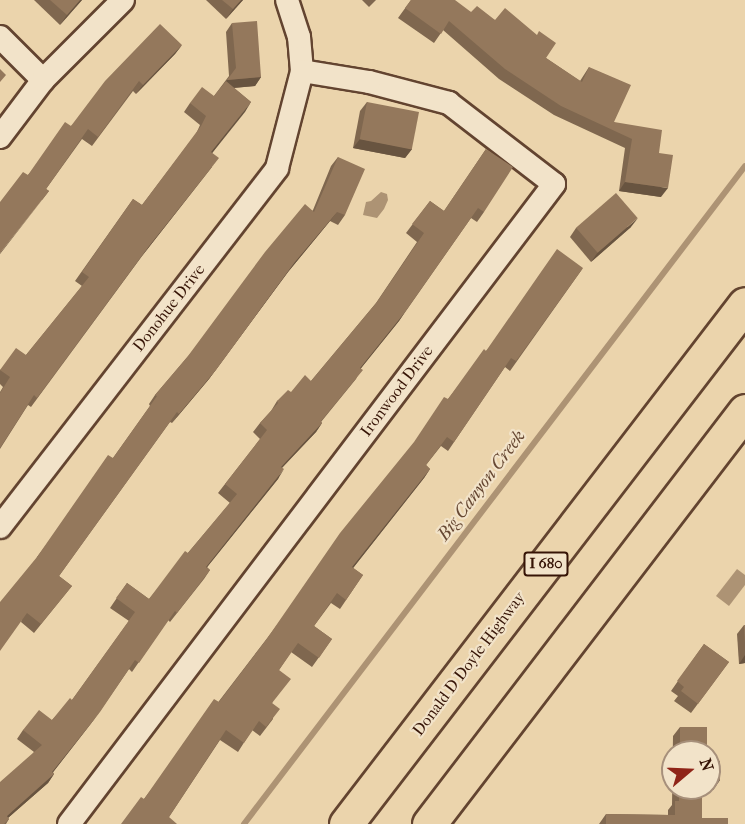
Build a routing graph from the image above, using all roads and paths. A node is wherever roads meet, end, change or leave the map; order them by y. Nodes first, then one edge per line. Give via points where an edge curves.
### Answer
1 (123, 0) edge
2 (287, 0) edge
3 (0, 37) edge
4 (302, 71) junction
5 (43, 80) junction
6 (0, 137) edge
7 (745, 304) edge
8 (745, 411) edge
9 (0, 527) edge
10 (69, 824) edge
11 (346, 824) edge
12 (429, 824) edge

1 - 5 street
2 - 4 street, Donohue Drive via 299,37
3 - 5 street
4 - 9 street, Donohue Drive via 277,168
4 - 10 street, Ironwood Drive via 369,82 448,103 554,184
5 - 6 street
7 - 11 highway, Donald D Doyle Highway / I 680
8 - 12 highway

